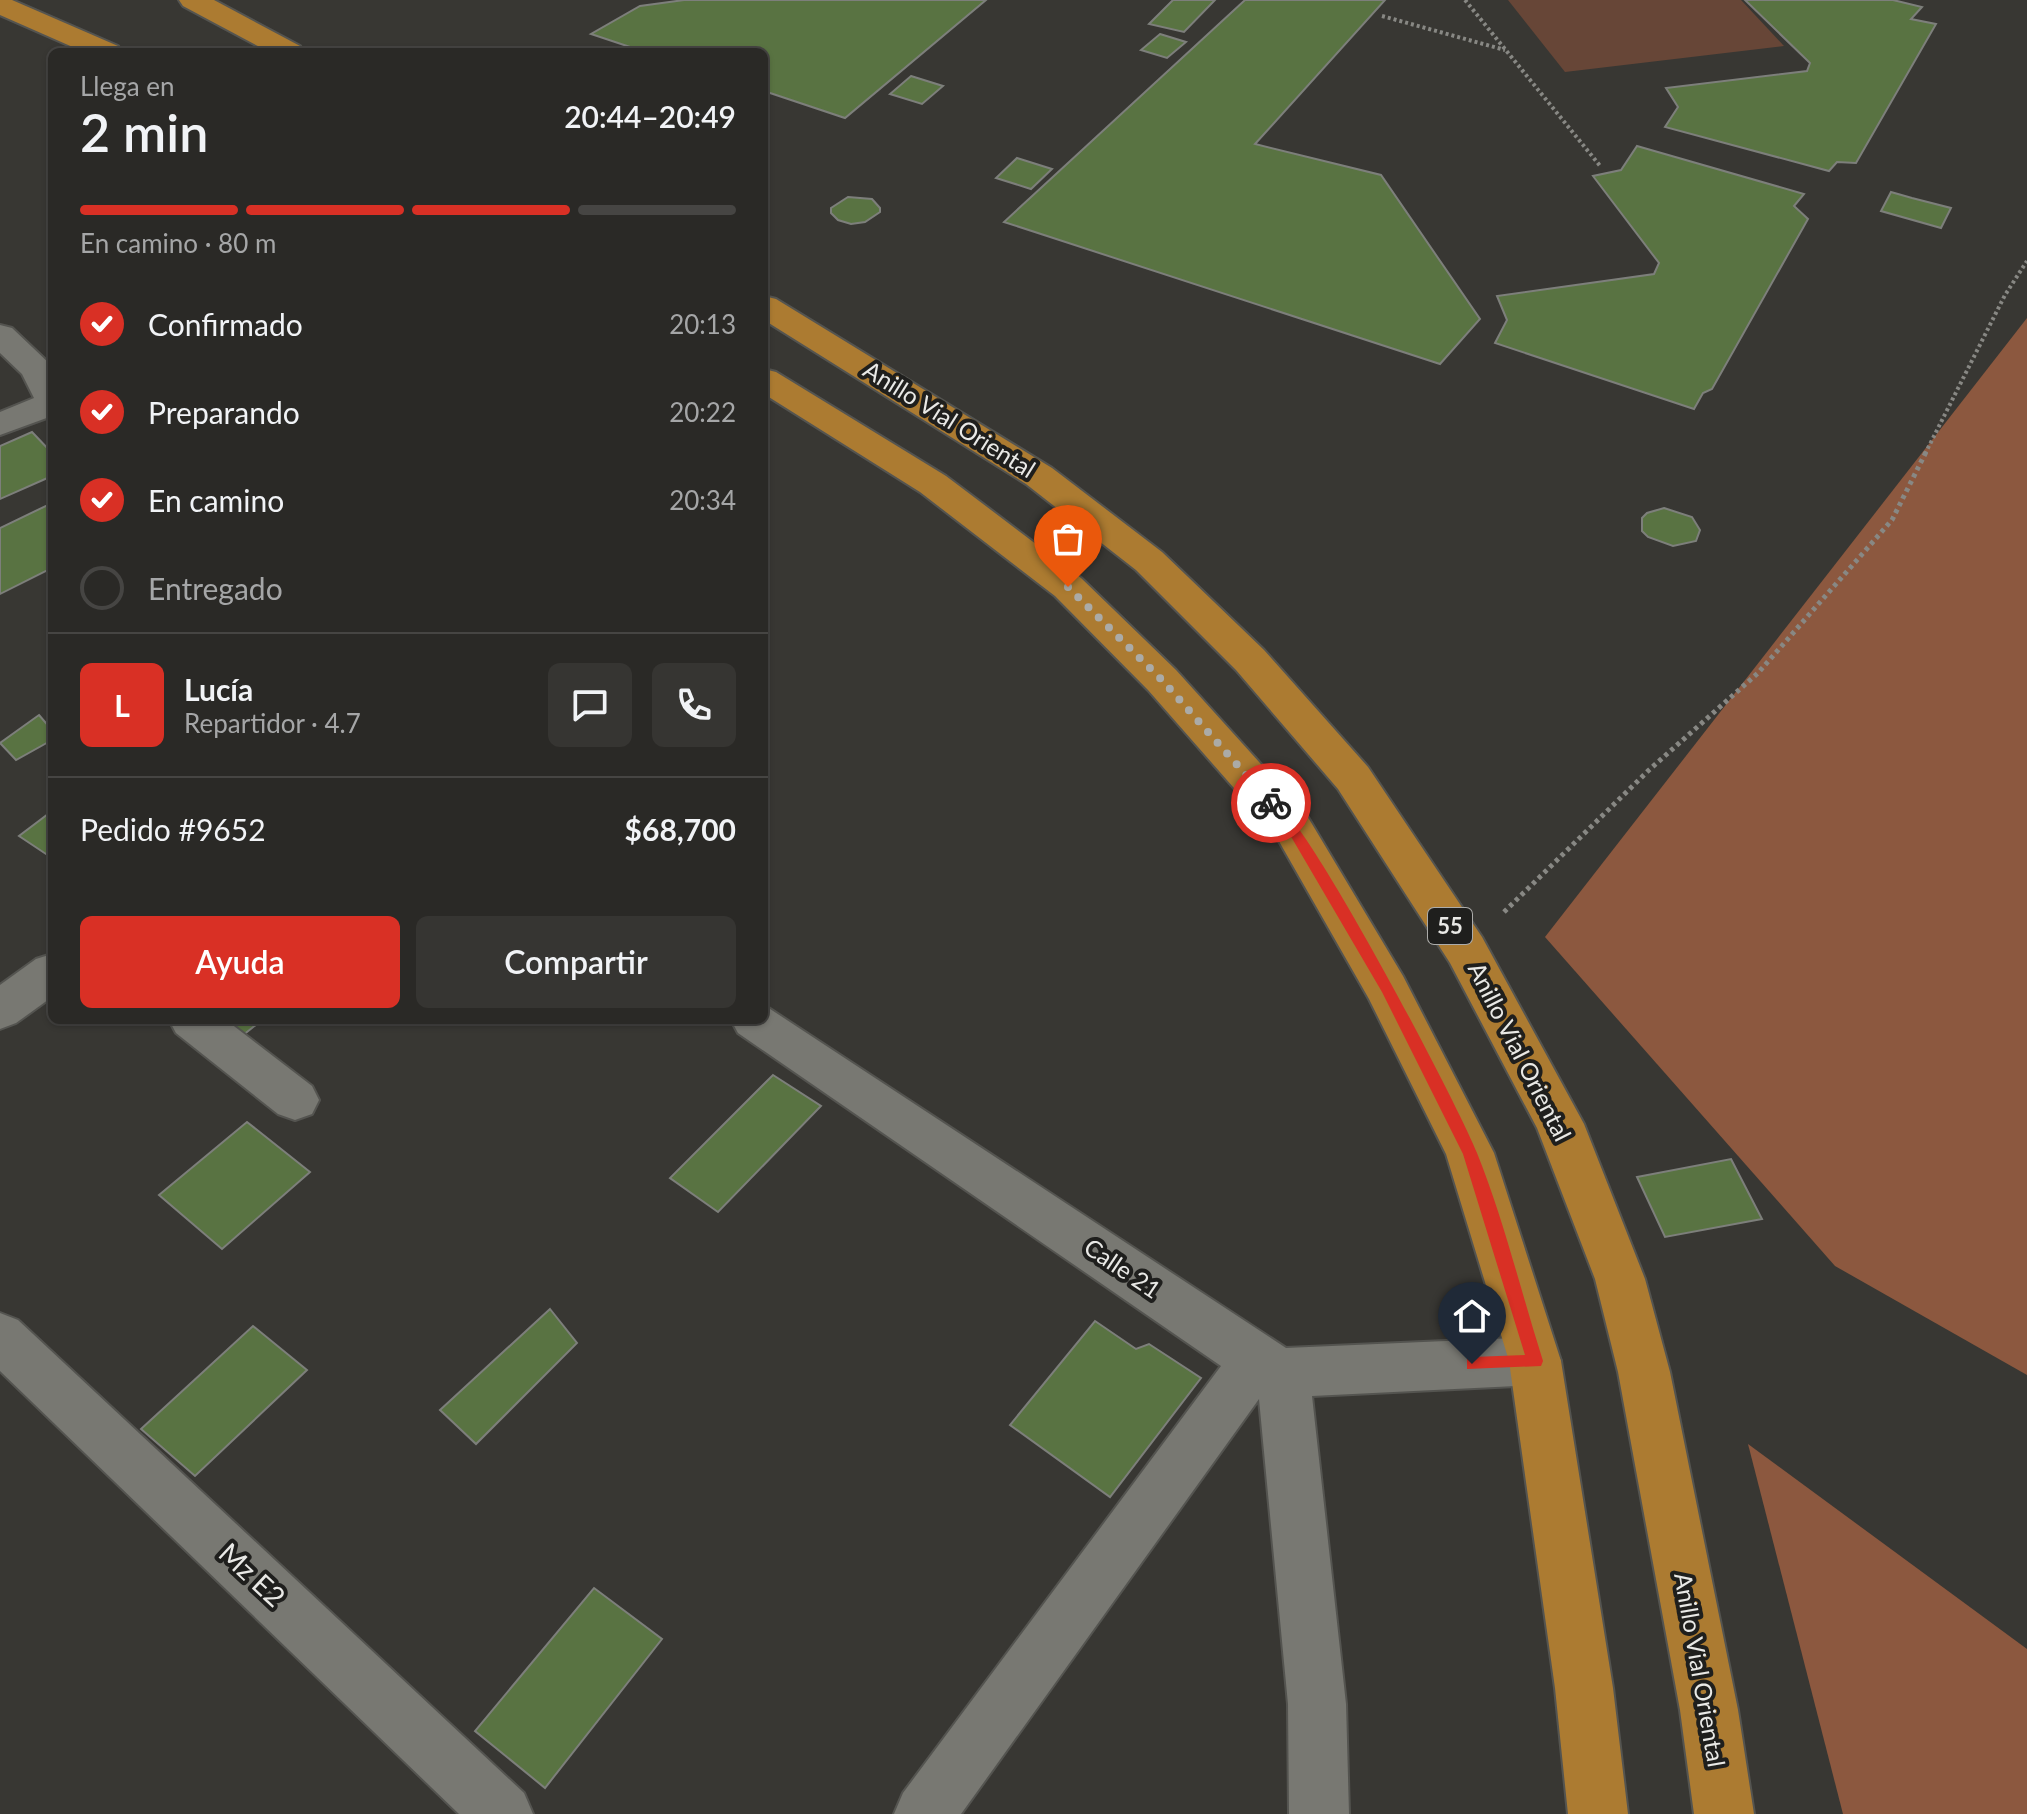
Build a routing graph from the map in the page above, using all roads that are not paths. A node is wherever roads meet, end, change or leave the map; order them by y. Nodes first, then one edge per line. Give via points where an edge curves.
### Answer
1 (193, 0) edge
2 (0, 5) edge
3 (99, 48) edge
4 (283, 48) edge
5 (768, 308) edge
6 (0, 335) edge
7 (768, 381) edge
8 (48, 393) edge
9 (48, 404) edge
10 (0, 424) edge
11 (48, 975) edge
12 (0, 1010) edge
13 (197, 1024) edge
14 (760, 1024) edge
15 (295, 1100) dead end
16 (0, 1337) edge
17 (1535, 1361) junction
18 (1270, 1367) junction
19 (503, 1814) edge
20 (924, 1814) edge
21 (1319, 1814) edge
22 (1598, 1814) edge
23 (1724, 1814) edge

1 - 4 highway
2 - 3 highway
5 - 23 highway, Anillo Vial Oriental / 55 via 1039,476 1149,561 1250,660 1353,778 1466,950 1560,1124 1620,1279 1650,1403
6 - 8 street via 37,369
7 - 17 highway via 933,484 1068,587 1162,680 1291,825 1387,989 1470,1153
9 - 10 street
11 - 12 street
13 - 15 street
14 - 18 street, Calle 21
16 - 19 street, Mz E2
17 - 18 street
17 - 22 highway
18 - 20 street
18 - 21 street via 1317,1704

